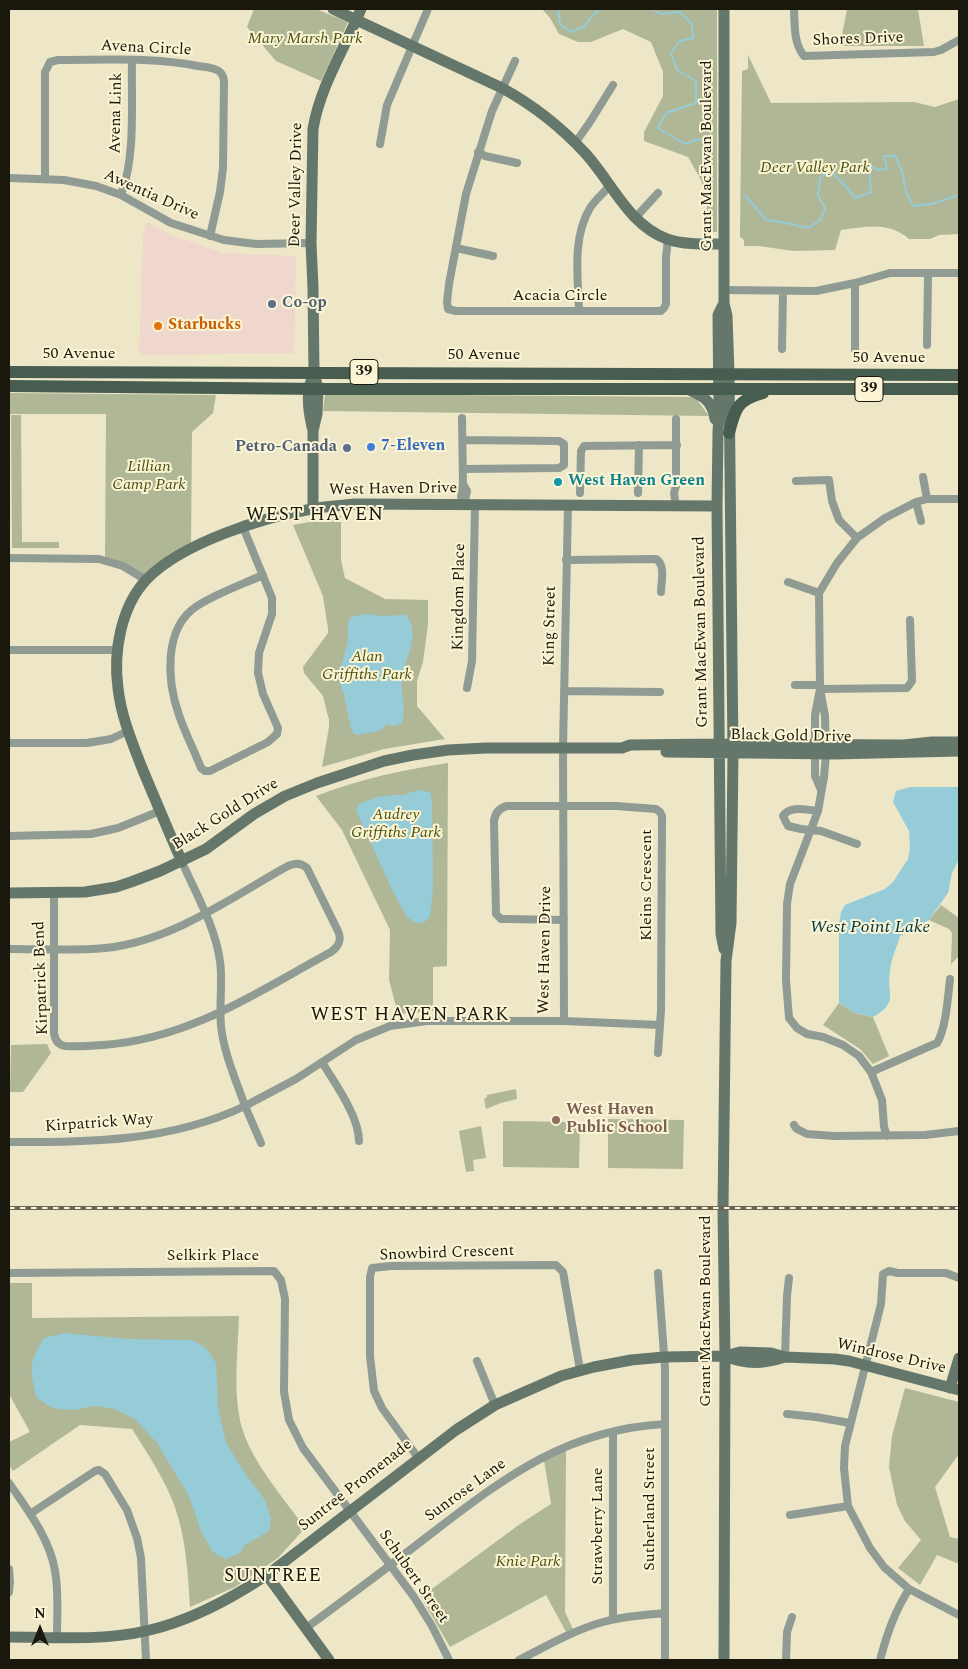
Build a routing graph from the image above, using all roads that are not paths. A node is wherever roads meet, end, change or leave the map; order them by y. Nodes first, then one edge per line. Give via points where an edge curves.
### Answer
1 (333, 9) edge
2 (361, 9) edge
3 (428, 9) edge
4 (724, 9) edge
5 (794, 9) edge
6 (356, 20) junction
7 (959, 40) edge
8 (414, 46) junction
9 (132, 60) junction
10 (515, 61) dead end
11 (613, 85) dead end
12 (502, 88) junction
13 (575, 143) junction
14 (380, 144) dead end
15 (478, 152) junction
16 (517, 163) dead end
17 (9, 178) edge
18 (45, 178) junction
19 (610, 185) junction
20 (658, 193) dead end
21 (121, 194) junction
22 (635, 218) junction
23 (210, 236) junction
24 (668, 240) junction
25 (312, 243) junction
26 (724, 244) junction
27 (456, 248) junction
28 (493, 256) dead end
29 (959, 273) edge
30 (928, 274) junction
31 (855, 283) junction
32 (724, 290) junction
33 (783, 291) junction
34 (579, 311) junction
35 (927, 345) dead end
36 (782, 349) dead end
37 (855, 350) dead end
38 (9, 372) edge
39 (314, 372) junction
40 (724, 373) junction
41 (959, 375) edge
42 (9, 386) edge
43 (686, 388) junction
44 (724, 388) junction
45 (959, 388) edge
46 (313, 389) junction
47 (779, 389) junction
48 (462, 418) dead end
49 (676, 419) dead end
50 (723, 432) junction
51 (463, 440) junction
52 (677, 444) junction
53 (639, 446) junction
54 (463, 469) junction
55 (923, 477) dead end
56 (796, 481) dead end
57 (580, 493) dead end
58 (638, 493) dead end
59 (927, 499) junction
60 (959, 499) edge
61 (916, 502) junction
62 (470, 505) junction
63 (568, 505) junction
64 (676, 506) junction
65 (717, 506) junction
66 (313, 509) junction
67 (922, 521) dead end
68 (243, 527) junction
69 (857, 538) junction
70 (9, 558) edge
71 (566, 560) junction
72 (262, 575) junction
73 (146, 580) junction
74 (788, 582) dead end
75 (661, 592) dead end
76 (819, 593) junction
77 (910, 620) dead end
78 (9, 650) edge
79 (118, 650) junction
80 (795, 685) dead end
81 (820, 687) junction
82 (467, 688) dead end
83 (564, 690) junction
84 (660, 692) dead end
85 (128, 731) junction
86 (959, 742) edge
87 (9, 743) edge
88 (563, 748) junction
89 (720, 748) junction
90 (732, 749) junction
91 (820, 749) junction
92 (959, 751) edge
93 (564, 806) junction
94 (160, 811) junction
95 (818, 811) junction
96 (812, 829) junction
97 (9, 836) edge
98 (856, 844) dead end
99 (182, 862) junction
100 (9, 893) edge
101 (54, 893) junction
102 (205, 913) junction
103 (564, 920) junction
104 (9, 949) edge
105 (54, 949) junction
106 (726, 962) junction
107 (950, 979) dead end
108 (221, 1012) junction
109 (564, 1021) junction
110 (660, 1025) junction
111 (658, 1053) dead end
112 (322, 1062) junction
113 (871, 1072) junction
114 (246, 1106) junction
115 (794, 1125) dead end
116 (959, 1131) edge
117 (887, 1136) junction
118 (359, 1141) dead end
119 (9, 1142) edge
120 (261, 1143) dead end
121 (9, 1272) edge
122 (658, 1273) dead end
123 (789, 1278) dead end
124 (959, 1278) edge
125 (725, 1356) junction
126 (664, 1357) junction
127 (785, 1357) junction
128 (959, 1358) edge
129 (477, 1361) dead end
130 (866, 1365) junction
131 (580, 1370) junction
132 (955, 1389) edge
133 (495, 1405) junction
134 (787, 1414) dead end
135 (850, 1423) junction
136 (665, 1424) junction
137 (612, 1432) junction
138 (419, 1459) junction
139 (9, 1483) edge
140 (848, 1506) junction
141 (351, 1511) junction
142 (31, 1515) junction
143 (790, 1515) dead end
144 (391, 1565) junction
145 (9, 1569) edge
146 (267, 1575) junction
147 (909, 1589) junction
148 (9, 1592) edge
149 (665, 1613) junction
150 (959, 1615) edge
151 (792, 1617) dead end
152 (613, 1619) junction
153 (306, 1628) junction
154 (146, 1631) junction
155 (9, 1637) edge
156 (57, 1637) junction
157 (146, 1660) edge
158 (329, 1660) edge
159 (449, 1660) edge
160 (519, 1660) edge
161 (665, 1660) edge
162 (724, 1660) edge
163 (786, 1660) edge
164 (880, 1660) edge

1 - 6 main road
2 - 6 main road, Deer Valley Drive
3 - 8 street
4 - 26 main road, Grant MacEwan Boulevard
5 - 7 street, Shores Drive via 797,48 804,56 934,52
6 - 8 main road
6 - 25 main road, Deer Valley Drive via 315,116
8 - 12 main road
8 - 14 street via 387,105
9 - 18 street, Avena Circle via 58,60 48,65 45,72
9 - 21 street, Avena Link via 130,154
9 - 23 street, Avena Circle via 178,62 214,69 224,77 223,168
10 - 12 street, Acacia Circle
11 - 13 street
12 - 13 main road via 543,115
12 - 15 street, Acacia Circle
13 - 19 main road
15 - 16 street
15 - 27 street, Acacia Circle
17 - 18 street, Awentia Drive
18 - 21 street, Awentia Drive via 79,182
19 - 22 main road
19 - 34 street via 591,206 580,234
20 - 22 street
21 - 23 street, Awentia Drive via 171,223
22 - 24 main road
23 - 25 street, Awentia Drive via 241,243
24 - 26 main road
24 - 34 street, Acacia Circle via 666,304 661,311
25 - 39 main road, Deer Valley Drive
26 - 32 main road, Grant MacEwan Boulevard
27 - 28 street
27 - 34 street, Acacia Circle via 448,309
29 - 30 street
30 - 31 street via 890,274
30 - 35 street
31 - 33 street via 816,291
31 - 37 street
32 - 33 street
32 - 40 main road, Grant MacEwan Boulevard via 724,303 718,315
33 - 36 street
38 - 39 main road, 50 Avenue / 39
39 - 40 main road, 50 Avenue / 39
39 - 46 main road, Deer Valley Drive
40 - 41 main road, 50 Avenue / 39
40 - 44 main road, Grant MacEwan Boulevard
42 - 46 main road, 50 Avenue / 39
43 - 44 main road, 50 Avenue / 39
43 - 46 main road, 50 Avenue / 39
43 - 50 main road via 709,401
44 - 47 main road, 50 Avenue / 39
44 - 50 main road, Grant MacEwan Boulevard
45 - 47 main road, 50 Avenue / 39
46 - 66 main road, Deer Valley Drive via 317,414
47 - 50 main road via 744,400
48 - 51 street
49 - 52 street
50 - 65 main road, Grant MacEwan Boulevard
50 - 90 main road, Grant MacEwan Boulevard via 732,534
51 - 54 street
51 - 54 street via 559,441 564,444 564,465 559,468
52 - 53 street
52 - 64 street via 676,486 679,498
53 - 57 street via 584,446 581,450
53 - 58 street
54 - 62 street via 463,484
55 - 59 street
56 - 69 street via 829,480 839,520
59 - 60 street
59 - 61 street
61 - 67 street
61 - 69 street
62 - 63 main road, West Haven Drive
62 - 66 main road, West Haven Drive via 354,504
62 - 82 street, Kingdom Place via 472,661
63 - 64 main road, West Haven Drive
63 - 71 street, King Street
64 - 65 main road, West Haven Drive
65 - 89 main road, Grant MacEwan Boulevard
66 - 68 main road, West Haven Drive
68 - 72 street
68 - 73 main road, West Haven Drive via 178,555
69 - 76 street
70 - 73 street via 99,559 123,566
71 - 75 street via 656,559 662,565
71 - 83 street, King Street
72 - 72 street via 273,606 259,653 258,673 278,728 277,734 268,742 205,771 179,714 173,692 171,660 175,633 183,618 196,606
73 - 79 main road, West Haven Drive via 126,614
74 - 76 street
76 - 81 street
77 - 81 street via 912,681 907,688
78 - 79 street
79 - 85 main road, West Haven Drive via 118,690
80 - 81 street
81 - 91 street via 815,715
83 - 84 street
83 - 88 street, King Street
85 - 87 street via 111,739 87,743
85 - 94 main road, West Haven Drive
86 - 91 main road, Black Gold Drive
88 - 89 main road, Black Gold Drive via 622,748 635,752
88 - 93 street, West Haven Drive
88 - 99 main road, Black Gold Drive via 448,750 360,768 284,796
89 - 90 main road, Black Gold Drive
89 - 106 main road, Grant MacEwan Boulevard via 721,934
90 - 91 main road, Black Gold Drive
90 - 106 main road, Grant MacEwan Boulevard via 731,923
91 - 92 main road, Black Gold Drive
91 - 95 street via 815,776 820,790
93 - 103 street, West Haven Drive
93 - 103 street, Kleins Crescent via 502,807 494,822 496,914 506,920
93 - 110 street, Kleins Crescent via 656,809 662,816
94 - 97 street via 118,828 91,834
94 - 99 main road, West Haven Drive
95 - 96 street
95 - 96 street via 792,809 783,816 788,826
96 - 98 street
96 - 113 street via 790,884 787,904 789,1018 802,1031 843,1045 859,1056
99 - 101 main road, Black Gold Drive via 116,887
99 - 102 street, West Haven Drive
100 - 101 main road, Black Gold Drive
101 - 105 street, Kirpatrick Bend
102 - 105 street via 186,924 134,942 106,948
102 - 108 street, West Haven Drive via 220,961
102 - 108 street via 291,864 300,864 310,873 340,936 340,943 334,950
103 - 109 street, West Haven Drive
104 - 105 street
105 - 108 street, Kirpatrick Bend via 54,1033 61,1045 133,1041 185,1028
106 - 125 main road, Grant MacEwan Boulevard
107 - 113 street via 948,1003 937,1043
108 - 114 street, West Haven Drive via 225,1049
109 - 110 street
109 - 112 street, West Haven Drive via 427,1021 402,1024 379,1029
110 - 111 street, Kleins Crescent
112 - 114 street, West Haven Drive
112 - 118 street via 354,1118
113 - 117 street via 882,1100
114 - 119 street, Kirpatrick Way via 196,1126 143,1136 88,1142
114 - 120 street
115 - 117 street via 807,1134
116 - 117 street via 925,1136
121 - 141 street, Selkirk Place via 274,1271 281,1280 285,1299 284,1392 289,1420 303,1448
122 - 126 street, Sutherland Street
123 - 127 street
124 - 130 street via 946,1273 889,1271 883,1274 881,1304
125 - 126 main road, Suntree Promenade
125 - 127 main road, Windrose Drive via 739,1362 770,1362
125 - 162 main road, Grant MacEwan Boulevard
126 - 131 main road, Suntree Promenade
126 - 136 street, Sutherland Street
127 - 130 main road, Windrose Drive via 835,1359
128 - 132 main road
129 - 133 street
130 - 132 main road, Windrose Drive
130 - 135 street
131 - 133 main road, Suntree Promenade
131 - 138 street, Snowbird Crescent via 562,1272 556,1265 372,1268 370,1356 374,1391 382,1408
133 - 138 main road, Suntree Promenade
134 - 135 street
135 - 140 street via 844,1468
136 - 137 street, Sunrose Lane
136 - 149 street, Sutherland Street
137 - 144 street, Sunrose Lane via 567,1445 512,1474
137 - 152 street, Strawberry Lane
138 - 141 main road, Suntree Promenade
139 - 142 street
140 - 143 street
140 - 147 street via 870,1548 884,1567
141 - 144 street, Schubert Street
141 - 146 main road, Suntree Promenade
142 - 154 street via 95,1471 105,1474 127,1510 137,1538
142 - 156 street via 55,1570
144 - 153 street, Sunrose Lane
144 - 159 street, Schubert Street via 424,1613
145 - 148 street
146 - 153 main road
146 - 154 main road, Suntree Promenade via 199,1614
147 - 150 street
147 - 164 street via 889,1628
149 - 152 street
149 - 161 street, Sutherland Street
151 - 163 street via 787,1632
152 - 160 street via 572,1633
153 - 158 main road
154 - 156 main road, Suntree Promenade
154 - 157 street
155 - 156 main road, Suntree Promenade

